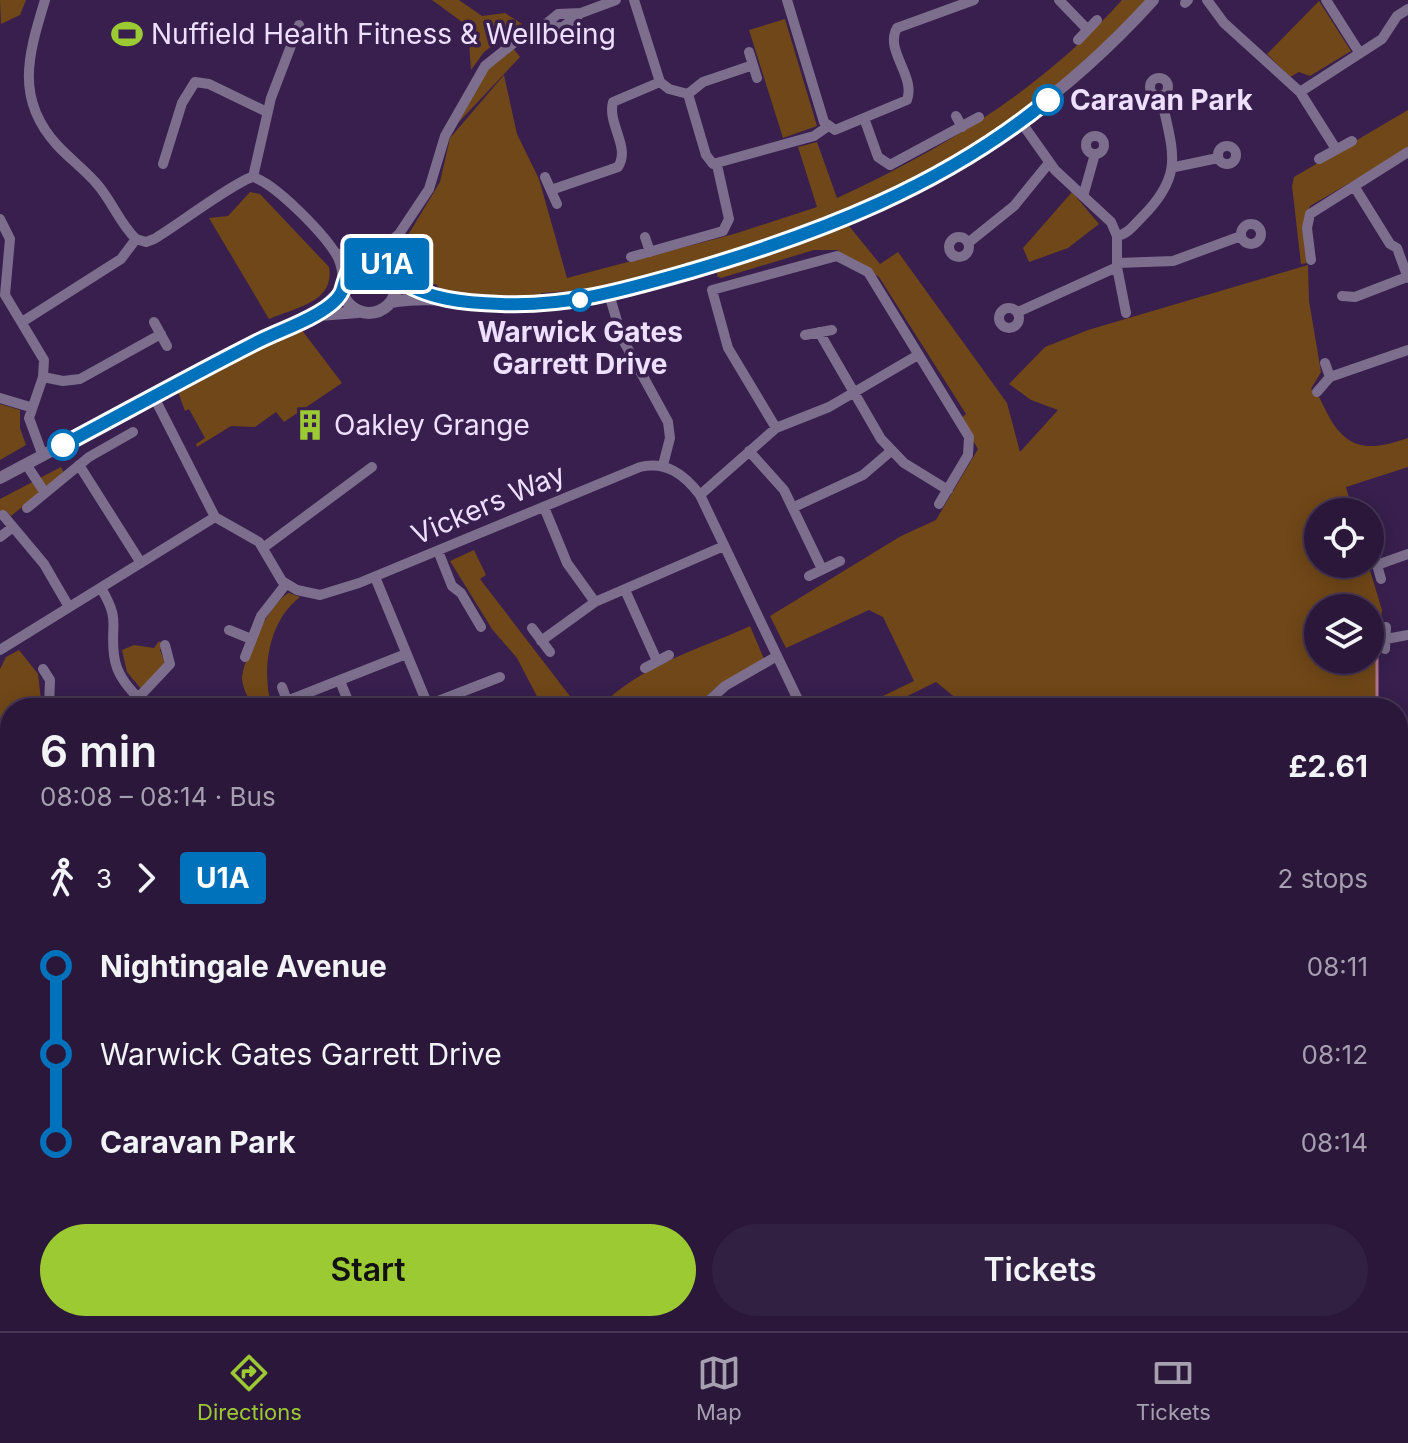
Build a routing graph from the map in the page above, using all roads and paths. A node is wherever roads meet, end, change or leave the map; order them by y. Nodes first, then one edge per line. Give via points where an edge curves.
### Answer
1 (45, 0) edge
2 (616, 0) edge
3 (634, 0) edge
4 (787, 0) edge
5 (974, 0) edge
6 (1059, 0) edge
7 (1153, 0) edge
8 (1207, 0) edge
9 (1326, 0) edge
10 (1408, 9) edge
11 (1097, 20) dead end
12 (299, 25) dead end
13 (1087, 29) junction
14 (1078, 40) dead end
15 (749, 52) dead end
16 (1359, 52) junction
17 (753, 65) junction
18 (757, 78) dead end
19 (660, 82) junction
20 (1300, 92) junction
21 (688, 94) junction
22 (1161, 96) dead end
23 (267, 112) junction
24 (956, 116) dead end
25 (979, 117) dead end
26 (864, 118) junction
27 (1021, 122) junction
28 (827, 127) junction
29 (962, 127) junction
30 (1352, 141) dead end
31 (1336, 149) junction
32 (1408, 152) edge
33 (1095, 154) dead end
34 (1218, 158) dead end
35 (1319, 159) dead end
36 (1049, 163) junction
37 (163, 164) dead end
38 (717, 165) junction
39 (1175, 167) junction
40 (253, 177) junction
41 (545, 177) dead end
42 (1354, 186) junction
43 (551, 190) junction
44 (1084, 193) junction
45 (557, 204) dead end
46 (0, 219) edge
47 (399, 234) junction
48 (1117, 236) junction
49 (1241, 236) dead end
50 (645, 237) dead end
51 (1408, 238) edge
52 (136, 239) junction
53 (968, 243) dead end
54 (1397, 248) junction
55 (650, 252) junction
56 (336, 253) junction
57 (631, 257) dead end
58 (366, 259) junction
59 (1311, 260) dead end
60 (1118, 265) junction
61 (393, 273) junction
62 (1363, 277) dead end
63 (1408, 277) edge
64 (343, 284) junction
65 (1368, 291) junction
66 (2, 293) edge
67 (609, 294) junction
68 (1342, 296) dead end
69 (437, 297) junction
70 (391, 302) junction
71 (358, 312) junction
72 (1018, 312) dead end
73 (1126, 313) dead end
74 (312, 317) junction
75 (22, 322) junction
76 (154, 322) dead end
77 (832, 330) dead end
78 (819, 332) junction
79 (161, 334) junction
80 (805, 335) dead end
81 (167, 346) dead end
82 (1408, 350) edge
83 (918, 355) junction
84 (1325, 363) dead end
85 (43, 377) junction
86 (1330, 377) junction
87 (1317, 392) dead end
88 (854, 393) junction
89 (154, 397) junction
90 (0, 398) edge
91 (30, 407) junction
92 (776, 428) junction
93 (133, 432) dead end
94 (749, 451) junction
95 (891, 451) junction
96 (43, 456) junction
97 (26, 464) junction
98 (79, 465) junction
99 (663, 465) junction
100 (372, 467) dead end
101 (0, 478) edge
102 (948, 490) junction
103 (45, 493) junction
104 (700, 495) junction
105 (939, 504) dead end
106 (544, 507) junction
107 (794, 507) junction
108 (27, 508) dead end
109 (3, 515) dead end
110 (215, 517) junction
111 (13, 527) junction
112 (0, 537) edge
113 (724, 546) junction
114 (263, 548) junction
115 (438, 551) junction
116 (1408, 554) edge
117 (840, 561) dead end
118 (141, 563) junction
119 (1384, 563) edge
120 (822, 569) junction
121 (809, 576) dead end
122 (375, 577) junction
123 (286, 584) junction
124 (101, 588) junction
125 (625, 590) junction
126 (595, 602) junction
127 (69, 607) junction
128 (481, 627) dead end
129 (1386, 627) dead end
130 (532, 628) dead end
131 (229, 630) dead end
132 (1408, 635) edge
133 (251, 639) junction
134 (541, 641) junction
135 (165, 645) dead end
136 (0, 650) edge
137 (550, 652) dead end
138 (406, 654) junction
139 (669, 655) dead end
140 (777, 656) junction
141 (245, 657) dead end
142 (657, 661) junction
143 (645, 668) dead end
144 (43, 669) dead end
145 (500, 677) dead end
146 (340, 681) junction
147 (282, 687) dead end
148 (49, 698) edge
149 (138, 698) joint
150 (286, 698) edge
151 (303, 698) edge
152 (347, 698) edge
153 (424, 698) edge
154 (450, 698) edge
155 (712, 698) edge
156 (797, 698) edge

1 - 52 street via 28,59 36,111 56,144 102,190
2 - 47 street via 581,13 563,27 540,28 498,52 478,75 445,136 429,189
3 - 19 street
4 - 28 street
5 - 26 street via 897,28 893,39 909,96
6 - 13 street
7 - 27 street via 1092,63
8 - 20 street via 1224,23
9 - 16 street
10 - 16 street via 1382,39
11 - 13 street
12 - 23 street
13 - 14 street
15 - 17 street
16 - 20 street
17 - 18 street
17 - 21 street via 703,82
19 - 21 street
19 - 43 street via 613,102 623,156 618,167
20 - 31 street
21 - 38 street via 706,155
22 - 39 street
23 - 37 street via 195,82 182,103
23 - 40 street
24 - 29 street
25 - 29 street
26 - 28 street via 838,129
26 - 29 street via 878,157 887,165
27 - 36 street
27 - 67 street via 950,169 846,219
28 - 38 street via 814,136
30 - 31 street
31 - 35 street
32 - 42 street
33 - 44 street
34 - 39 street
36 - 44 street
36 - 53 street via 1014,206
38 - 55 street via 729,219 723,231
39 - 48 street via 1153,206
40 - 52 street via 237,181 154,239
40 - 56 street via 289,203
41 - 43 street
42 - 54 street
42 - 59 street via 1310,214
43 - 45 street
44 - 48 street
46 - 66 street via 10,239
47 - 58 street
47 - 61 street
48 - 60 street
49 - 60 street via 1166,263
50 - 55 street
51 - 54 street
52 - 75 street via 121,259
54 - 63 street
55 - 57 street
56 - 58 street
56 - 64 street
58 - 61 street
58 - 64 street via 351,266
60 - 72 street
60 - 73 street
61 - 69 street
61 - 70 street
62 - 65 street
63 - 65 street
64 - 71 street via 347,302
64 - 74 street
65 - 68 street
66 - 75 street
67 - 69 street via 513,305
67 - 99 street via 622,338 668,422
69 - 70 street
70 - 71 street via 374,313
71 - 74 street
74 - 89 street
75 - 85 street via 41,353
76 - 79 street
77 - 78 street
78 - 80 street
78 - 88 street
79 - 81 street
79 - 85 street via 80,379
82 - 86 street
83 - 88 street
83 - 92 street via 868,272 837,256 712,290 728,348
83 - 102 street via 971,443
84 - 86 street
85 - 91 street
86 - 87 street
88 - 92 street
88 - 95 street
89 - 96 street
89 - 110 street
90 - 91 street
91 - 96 street via 30,427
92 - 94 street
93 - 98 street
94 - 104 street
94 - 107 street
95 - 102 street
95 - 107 street via 863,475
96 - 97 street
97 - 101 street
97 - 103 street
98 - 103 street
98 - 118 street
99 - 104 street
99 - 106 street, Vickers Way via 640,467
100 - 114 street
102 - 105 street
103 - 108 street
104 - 113 street
106 - 115 street, Vickers Way
106 - 126 street via 567,563
107 - 120 street
109 - 111 street
110 - 114 street via 249,534
110 - 118 street
111 - 112 street
111 - 127 street via 44,564
113 - 125 street
113 - 140 street
114 - 123 street
115 - 122 street, Vickers Way
115 - 128 street via 452,586
116 - 119 street
117 - 120 street
118 - 124 street
120 - 121 street
122 - 123 street, Vickers Way via 320,595
122 - 138 street
123 - 133 street
124 - 127 street
124 - 149 street via 115,617 114,659
125 - 126 street
125 - 142 street
126 - 134 street
127 - 136 street
129 - 132 street via 1386,644
130 - 134 street
131 - 133 street
133 - 141 street
134 - 137 street
135 - 149 street via 170,664
138 - 146 street
138 - 153 street
139 - 142 street
140 - 155 street
140 - 156 street
142 - 143 street
144 - 148 street via 50,680
145 - 154 street
146 - 151 street
146 - 152 street
147 - 150 street

